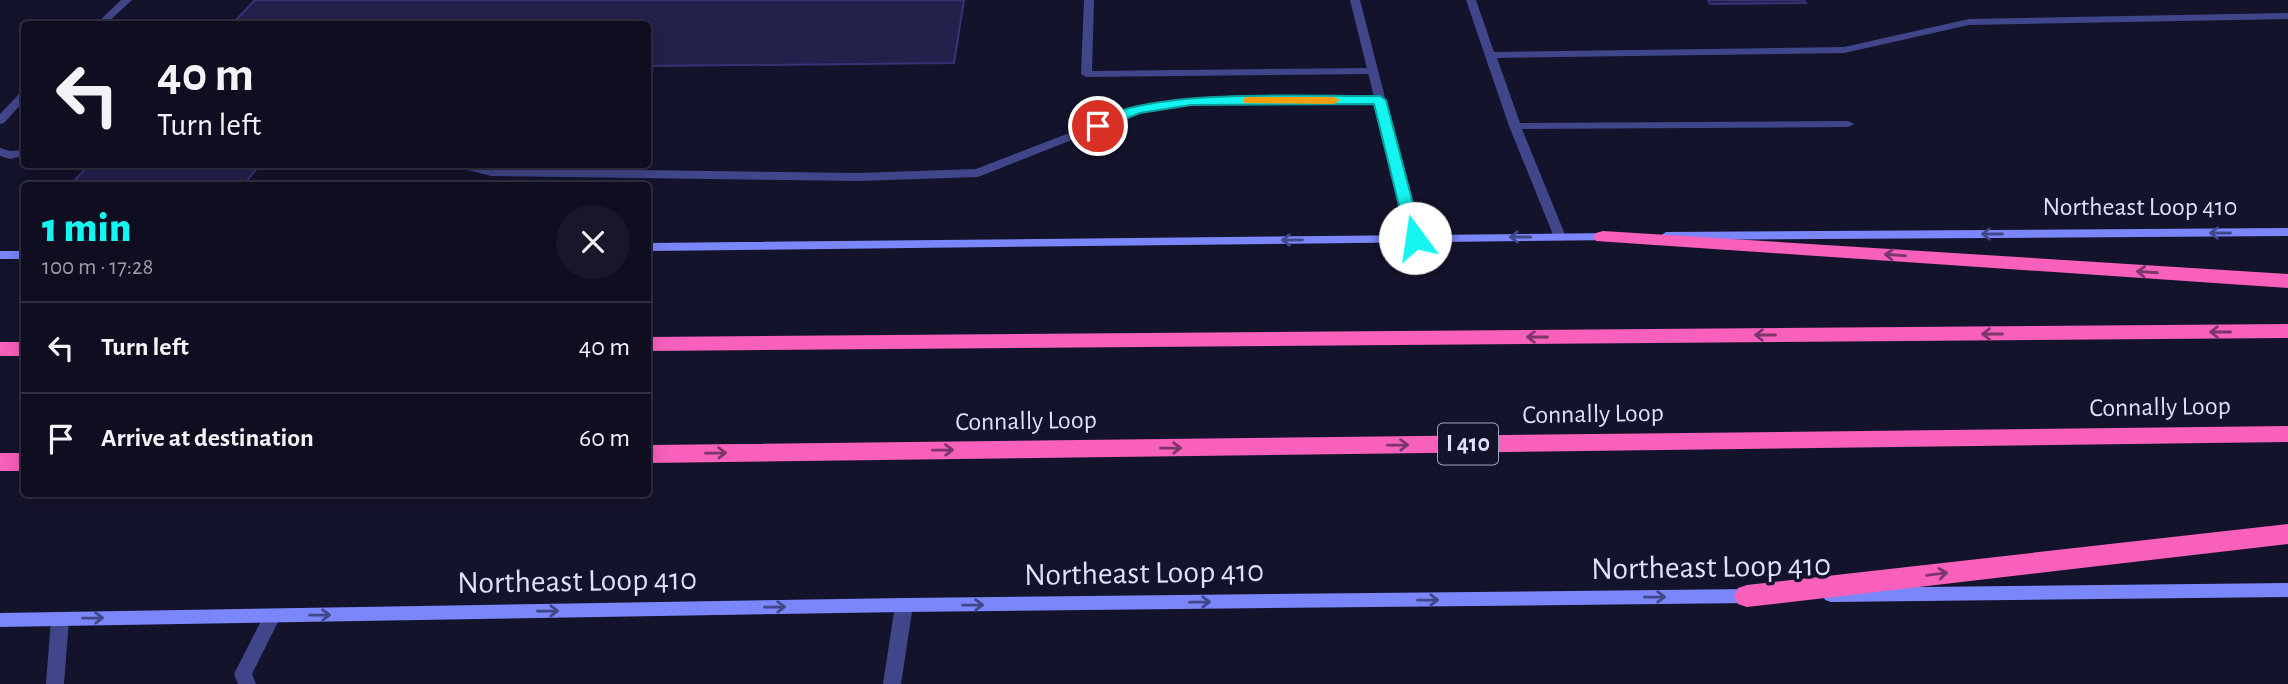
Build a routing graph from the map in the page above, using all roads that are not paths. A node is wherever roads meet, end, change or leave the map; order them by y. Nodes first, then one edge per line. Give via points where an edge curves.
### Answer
1 (127, 0) edge
2 (1089, 0) edge
3 (1355, 0) edge
4 (1471, 0) edge
5 (2288, 16) edge
6 (104, 21) edge
7 (1490, 55) junction
8 (1372, 71) junction
9 (21, 98) edge
10 (1380, 100) junction
11 (0, 121) edge
12 (1848, 124) dead end
13 (1515, 126) junction
14 (0, 152) edge
15 (21, 153) edge
16 (472, 168) edge
17 (2288, 232) edge
18 (1560, 237) junction
19 (1603, 237) junction
20 (1415, 238) junction
21 (651, 247) edge
22 (0, 255) edge
23 (21, 255) edge
24 (2288, 281) edge
25 (2288, 331) edge
26 (651, 344) edge
27 (0, 349) edge
28 (21, 349) edge
29 (2288, 434) edge
30 (651, 454) edge
31 (0, 462) edge
32 (21, 462) edge
33 (2288, 534) edge
34 (2288, 590) edge
35 (1747, 596) junction
36 (904, 605) junction
37 (272, 616) junction
38 (60, 619) junction
39 (0, 620) edge
40 (55, 684) edge
41 (247, 684) edge
42 (892, 684) edge

1 - 6 street
2 - 8 street via 1086,75
3 - 8 street
4 - 7 street
5 - 7 street via 1969,22 1844,50
7 - 13 street
8 - 10 street
9 - 11 street
10 - 16 street via 1191,101 1137,110 978,173 858,177 491,172
10 - 20 street
12 - 13 street
13 - 18 street
14 - 15 street
17 -> 19 main road, Northeast Loop 410
18 - 19 main road, Northeast Loop 410
18 -> 20 main road, Northeast Loop 410
24 -> 19 highway
20 -> 21 main road, Northeast Loop 410
22 - 23 main road
25 -> 26 highway
27 - 28 highway
30 -> 29 highway, Connally Loop / I 410
31 - 32 highway
35 -> 33 highway
34 - 35 main road, Northeast Loop 410
36 -> 35 main road, Northeast Loop 410
37 -> 36 main road, Northeast Loop 410
36 - 42 street
38 -> 37 main road, Northeast Loop 410
37 - 41 street via 243,674
38 - 39 main road, Northeast Loop 410
38 - 40 street

